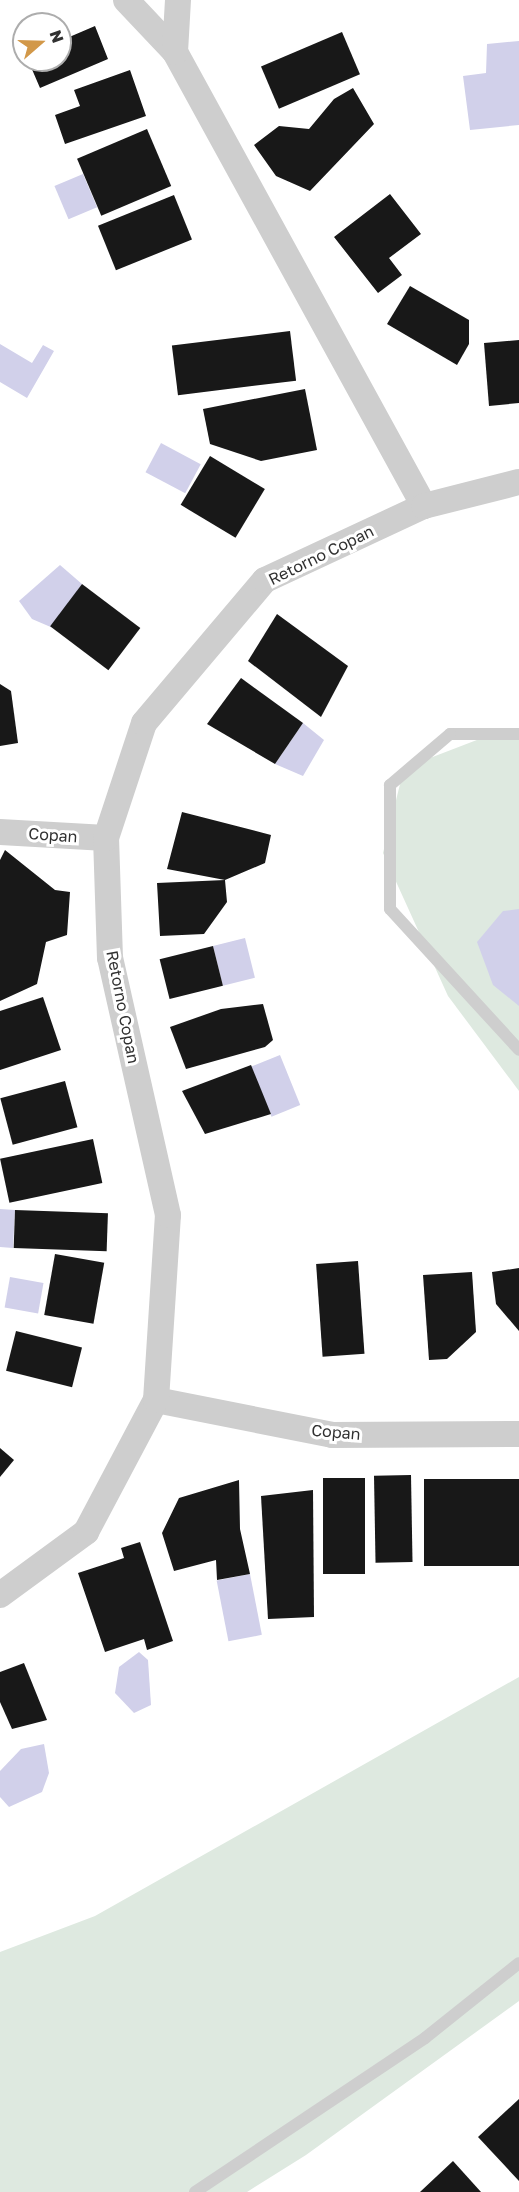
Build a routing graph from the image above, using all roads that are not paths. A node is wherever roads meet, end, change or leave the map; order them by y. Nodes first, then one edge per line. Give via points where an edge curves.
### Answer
1 (126, 0) edge
2 (178, 0) edge
3 (175, 52) junction
4 (519, 482) edge
5 (424, 506) junction
6 (519, 734) edge
7 (0, 832) edge
8 (106, 838) junction
9 (519, 1050) edge
10 (156, 1400) junction
11 (519, 1434) edge
12 (0, 1595) edge
13 (519, 1963) edge
14 (195, 2192) edge

1 - 3 street
2 - 3 street
3 - 5 street
4 - 5 street, Retorno Copan
5 - 8 street, Retorno Copan via 266,580 144,723
6 - 9 lane via 450,734 390,785 390,909
7 - 8 street, Copan
8 - 10 street, Retorno Copan via 110,958 168,1215
10 - 11 street, Copan via 332,1435
10 - 12 street, Retorno Copan via 86,1532
13 - 14 lane via 425,2038

